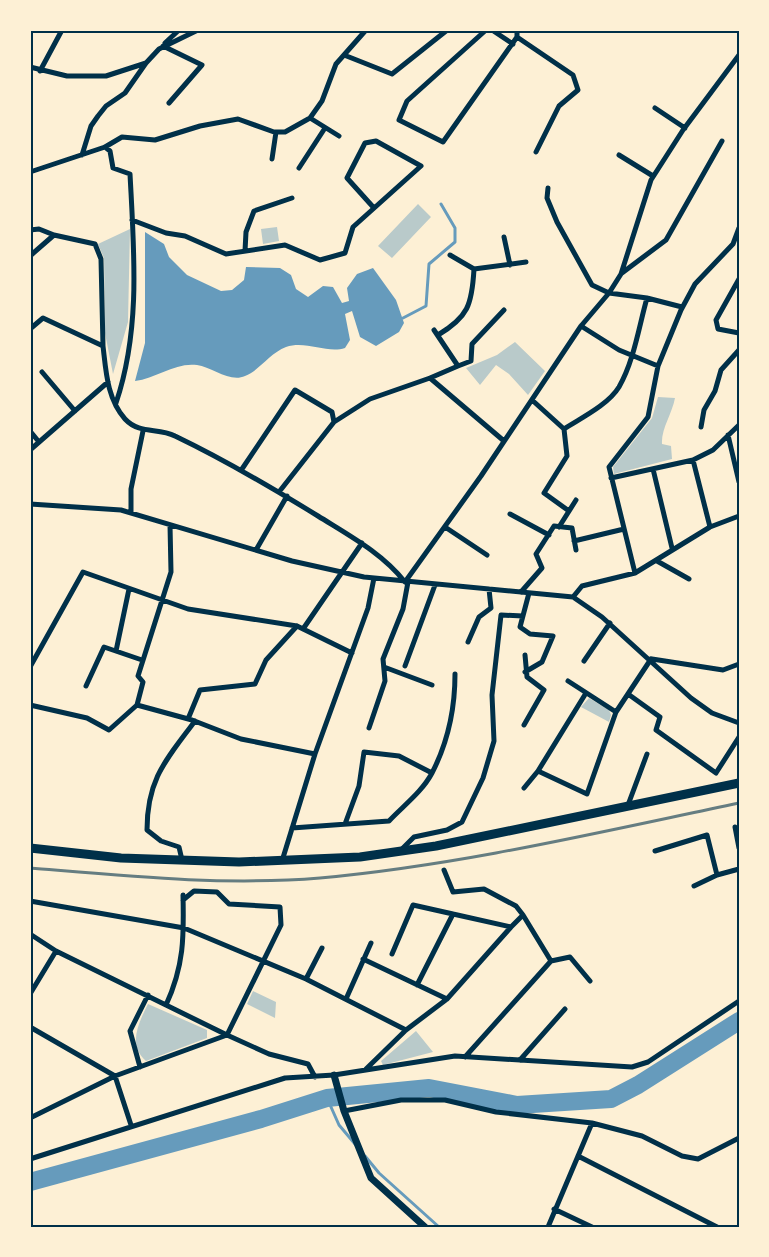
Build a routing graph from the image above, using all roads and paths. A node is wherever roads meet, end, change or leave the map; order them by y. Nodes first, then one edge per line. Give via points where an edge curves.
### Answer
1 (62, 30) edge
2 (179, 30) edge
3 (198, 30) edge
4 (366, 30) edge
5 (486, 30) edge
6 (492, 30) edge
7 (518, 30) edge
8 (446, 31) edge
9 (517, 37) junction
10 (513, 44) junction
11 (161, 48) junction
12 (344, 55) junction
13 (739, 55) edge
14 (146, 63) junction
15 (30, 68) edge
16 (40, 71) junction
17 (169, 103) dead end
18 (655, 108) dead end
19 (310, 118) junction
20 (325, 128) junction
21 (685, 128) junction
22 (276, 132) junction
23 (339, 136) dead end
24 (722, 141) dead end
25 (105, 147) junction
26 (536, 152) dead end
27 (619, 155) dead end
28 (82, 156) junction
29 (272, 159) dead end
30 (299, 168) dead end
31 (30, 172) edge
32 (653, 176) junction
33 (548, 188) dead end
34 (292, 198) dead end
35 (374, 208) junction
36 (132, 220) junction
37 (739, 228) edge
38 (30, 230) edge
39 (54, 235) junction
40 (504, 237) dead end
41 (245, 251) junction
42 (450, 255) dead end
43 (30, 256) edge
44 (526, 262) dead end
45 (510, 265) junction
46 (474, 269) junction
47 (621, 273) junction
48 (739, 279) edge
49 (609, 293) junction
50 (646, 298) junction
51 (682, 307) junction
52 (504, 310) dead end
53 (581, 326) junction
54 (30, 329) edge
55 (739, 333) edge
56 (103, 346) junction
57 (739, 350) edge
58 (631, 355) junction
59 (458, 366) junction
60 (658, 366) junction
61 (42, 372) dead end
62 (430, 378) junction
63 (108, 382) junction
64 (532, 400) junction
65 (115, 405) junction
66 (75, 411) junction
67 (334, 422) junction
68 (739, 425) edge
69 (701, 427) dead end
70 (564, 429) junction
71 (30, 431) edge
72 (143, 431) junction
73 (729, 435) junction
74 (504, 441) junction
75 (39, 442) junction
76 (30, 450) edge
77 (693, 460) junction
78 (242, 468) junction
79 (653, 469) junction
80 (611, 478) junction
81 (739, 482) edge
82 (279, 492) junction
83 (287, 496) junction
84 (576, 500) dead end
85 (30, 504) edge
86 (569, 511) junction
87 (131, 513) junction
88 (510, 514) dead end
89 (739, 516) edge
90 (170, 525) junction
91 (559, 527) junction
92 (710, 527) junction
93 (445, 528) junction
94 (624, 529) junction
95 (549, 535) junction
96 (574, 541) junction
97 (362, 543) junction
98 (672, 548) junction
99 (256, 550) junction
100 (576, 550) dead end
101 (487, 555) dead end
102 (657, 561) junction
103 (342, 572) junction
104 (635, 573) junction
105 (374, 578) junction
106 (689, 579) dead end
107 (406, 582) junction
108 (435, 585) junction
109 (129, 589) junction
110 (489, 590) junction
111 (521, 592) junction
112 (529, 593) junction
113 (573, 597) junction
114 (160, 601) junction
115 (524, 616) junction
116 (610, 623) junction
117 (300, 628) junction
118 (468, 642) dead end
119 (116, 651) junction
120 (352, 653) junction
121 (525, 655) dead end
122 (651, 659) junction
123 (142, 660) junction
124 (584, 661) dead end
125 (739, 664) edge
126 (405, 666) dead end
127 (30, 667) edge
128 (384, 667) junction
129 (525, 672) junction
130 (454, 674) dead end
131 (568, 681) dead end
132 (432, 685) dead end
133 (86, 686) dead end
134 (586, 693) junction
135 (628, 694) junction
136 (30, 705) edge
137 (137, 705) junction
138 (616, 712) junction
139 (192, 720) junction
140 (739, 723) edge
141 (524, 725) dead end
142 (369, 728) dead end
143 (739, 737) edge
144 (315, 754) junction
145 (647, 754) dead end
146 (538, 771) junction
147 (432, 773) junction
148 (739, 783) edge
149 (524, 788) dead end
150 (628, 805) junction
151 (345, 824) junction
152 (735, 827) dead end
153 (292, 828) junction
154 (30, 848) edge
155 (739, 848) edge
156 (400, 851) junction
157 (655, 851) dead end
158 (182, 860) junction
159 (282, 861) junction
160 (739, 869) edge
161 (444, 870) dead end
162 (717, 875) junction
163 (694, 886) dead end
164 (30, 901) edge
165 (453, 914) junction
166 (523, 915) junction
167 (511, 927) junction
168 (184, 928) junction
169 (30, 934) edge
170 (371, 943) dead end
171 (322, 948) dead end
172 (56, 951) junction
173 (392, 954) dead end
174 (363, 959) junction
175 (264, 961) junction
176 (551, 961) junction
177 (306, 979) junction
178 (590, 981) dead end
179 (417, 985) junction
180 (30, 994) edge
181 (148, 994) junction
182 (346, 999) junction
183 (447, 999) junction
184 (739, 1001) edge
185 (166, 1005) junction
186 (565, 1009) dead end
187 (30, 1028) edge
188 (406, 1030) junction
189 (227, 1035) junction
190 (465, 1057) junction
191 (520, 1060) junction
192 (140, 1067) junction
193 (365, 1071) junction
194 (115, 1076) junction
195 (315, 1077) junction
196 (335, 1079) junction
197 (343, 1108) junction
198 (30, 1118) edge
199 (592, 1123) junction
200 (130, 1125) junction
201 (739, 1138) edge
202 (578, 1156) junction
203 (30, 1159) edge
204 (554, 1209) junction
205 (425, 1227) edge
206 (548, 1227) edge
207 (591, 1227) edge
208 (717, 1227) edge

1 - 16 street
2 - 11 street
3 - 11 street
4 - 12 street
5 - 10 street via 407,101 399,120 443,142
6 - 10 street
7 - 9 street
8 - 12 street via 392,75
9 - 10 street
9 - 26 street via 573,75 578,90 559,106
11 - 14 street
11 - 17 street via 202,65
12 - 19 street
13 - 21 street
14 - 16 street via 90,78
14 - 28 street via 124,93 106,106 91,126
15 - 16 street
18 - 21 street
19 - 20 street
19 - 22 street via 285,132
20 - 23 street
20 - 30 street
21 - 32 street
22 - 25 street via 238,119 155,140 122,137
22 - 29 street
24 - 47 street via 666,240
25 - 28 street
25 - 36 street via 110,151 113,168 130,174
27 - 32 street
28 - 31 street
32 - 47 street
33 - 49 street via 547,198 569,248 592,285
34 - 41 street via 254,211 246,232
35 - 35 street via 421,166 376,141 365,143 346,178
35 - 41 street via 353,227 345,253 320,260 285,245
36 - 41 street via 226,254
36 - 65 street via 131,345
37 - 51 street via 733,244 695,284
38 - 39 street
39 - 43 street
39 - 56 street via 95,244 101,259
40 - 45 street
42 - 46 street
44 - 45 street
45 - 46 street
46 - 59 street via 472,293 460,321 436,333
47 - 49 street
48 - 55 street via 716,320 718,329
49 - 50 street
49 - 53 street
50 - 51 street
50 - 58 street
51 - 60 street
52 - 59 street via 472,344 471,361
53 - 58 street
53 - 64 street
54 - 56 street via 43,318
56 - 63 street
57 - 69 street via 721,370
58 - 60 street
58 - 70 street via 619,387
59 - 62 street
60 - 80 street via 648,417 609,467
61 - 66 street
62 - 67 street via 370,399
62 - 74 street
63 - 65 street
63 - 66 street
64 - 70 street
64 - 74 street
65 - 72 street via 126,420
66 - 75 street
67 - 78 street via 332,412 295,390
67 - 82 street
68 - 73 street
70 - 86 street via 567,456 544,493
71 - 75 street
72 - 78 street via 164,430
72 - 87 street via 131,489
73 - 77 street via 713,450
73 - 81 street
74 - 93 street
75 - 76 street
77 - 79 street
77 - 92 street
78 - 82 street
79 - 80 street
79 - 98 street
80 - 94 street
82 - 83 street
83 - 97 street
83 - 99 street
84 - 86 street
85 - 87 street
86 - 91 street
87 - 90 street
88 - 95 street
89 - 92 street
90 - 99 street
90 - 114 street via 171,572
91 - 95 street via 554,526
91 - 96 street via 572,528
92 - 98 street
93 - 101 street
93 - 107 street
94 - 96 street
94 - 104 street
95 - 111 street via 536,554 542,568
96 - 100 street
97 - 103 street
97 - 107 street via 392,565
98 - 102 street
99 - 103 street
102 - 104 street
102 - 106 street
103 - 105 street
103 - 117 street
104 - 113 street via 582,586
105 - 107 street
105 - 120 street
107 - 108 street
107 - 128 street via 403,609
108 - 110 street
108 - 126 street
109 - 114 street
109 - 119 street
109 - 127 street via 83,572
110 - 111 street
110 - 118 street via 491,608 479,617
111 - 112 street
112 - 113 street
112 - 115 street
113 - 116 street
114 - 117 street
114 - 123 street
115 - 129 street via 520,627 530,634 553,636 542,662
115 - 156 street via 501,615 492,695 494,741 483,778 462,822 447,830 414,837
116 - 122 street
116 - 124 street
117 - 120 street
117 - 139 street via 266,660 255,684 200,690
119 - 123 street
119 - 133 street via 104,647
120 - 144 street
121 - 129 street
122 - 125 street via 723,670
122 - 135 street
122 - 140 street via 691,698 712,713
123 - 137 street via 138,676 143,682
128 - 132 street
128 - 142 street via 385,681
129 - 141 street via 544,690
130 - 147 street via 455,703
131 - 134 street
134 - 138 street
134 - 146 street
135 - 138 street
135 - 143 street via 660,717 656,730 716,773
136 - 137 street via 87,718 109,730
137 - 139 street
138 - 146 street via 587,794
139 - 144 street via 241,739
139 - 158 street via 159,769 147,806 147,830 161,841 179,847
144 - 153 street
145 - 150 street
146 - 149 street
147 - 151 street via 388,821
147 - 151 street via 399,756 364,752 359,786
148 - 150 highway
150 - 156 highway
151 - 153 street
152 - 155 street
153 - 159 street
154 - 158 highway
156 - 159 highway
157 - 162 street via 707,835
158 - 159 highway
160 - 162 street
161 - 166 street via 453,892 484,889 516,906
162 - 163 street
164 - 168 street
165 - 167 street
165 - 173 street via 413,905
165 - 179 street
166 - 167 street
166 - 176 street
167 - 183 street
168 - 175 street
168 - 175 street via 183,897 194,891 217,892 229,904 280,907 280,925
168 - 185 street via 179,977
169 - 172 street
170 - 174 street
171 - 177 street
172 - 180 street
172 - 181 street
174 - 179 street
174 - 182 street
175 - 177 street
175 - 189 street
176 - 178 street via 570,957
176 - 190 street
177 - 182 street
179 - 183 street
181 - 185 street
181 - 192 street via 130,1031
182 - 188 street
183 - 188 street
184 - 191 street via 648,1062 632,1067
185 - 189 street
186 - 191 street
187 - 194 street
188 - 193 street
189 - 192 street
189 - 195 street via 269,1054 308,1064
190 - 191 street
190 - 193 street
192 - 194 street
193 - 196 street
194 - 198 street
194 - 200 street
195 - 196 street
195 - 200 street via 285,1078
196 - 197 street
197 - 199 street via 401,1100 445,1100 496,1112
197 - 205 street via 371,1178
199 - 201 street via 642,1136 682,1156 698,1159
199 - 202 street
200 - 203 street
202 - 204 street
202 - 208 street
204 - 206 street
204 - 207 street

